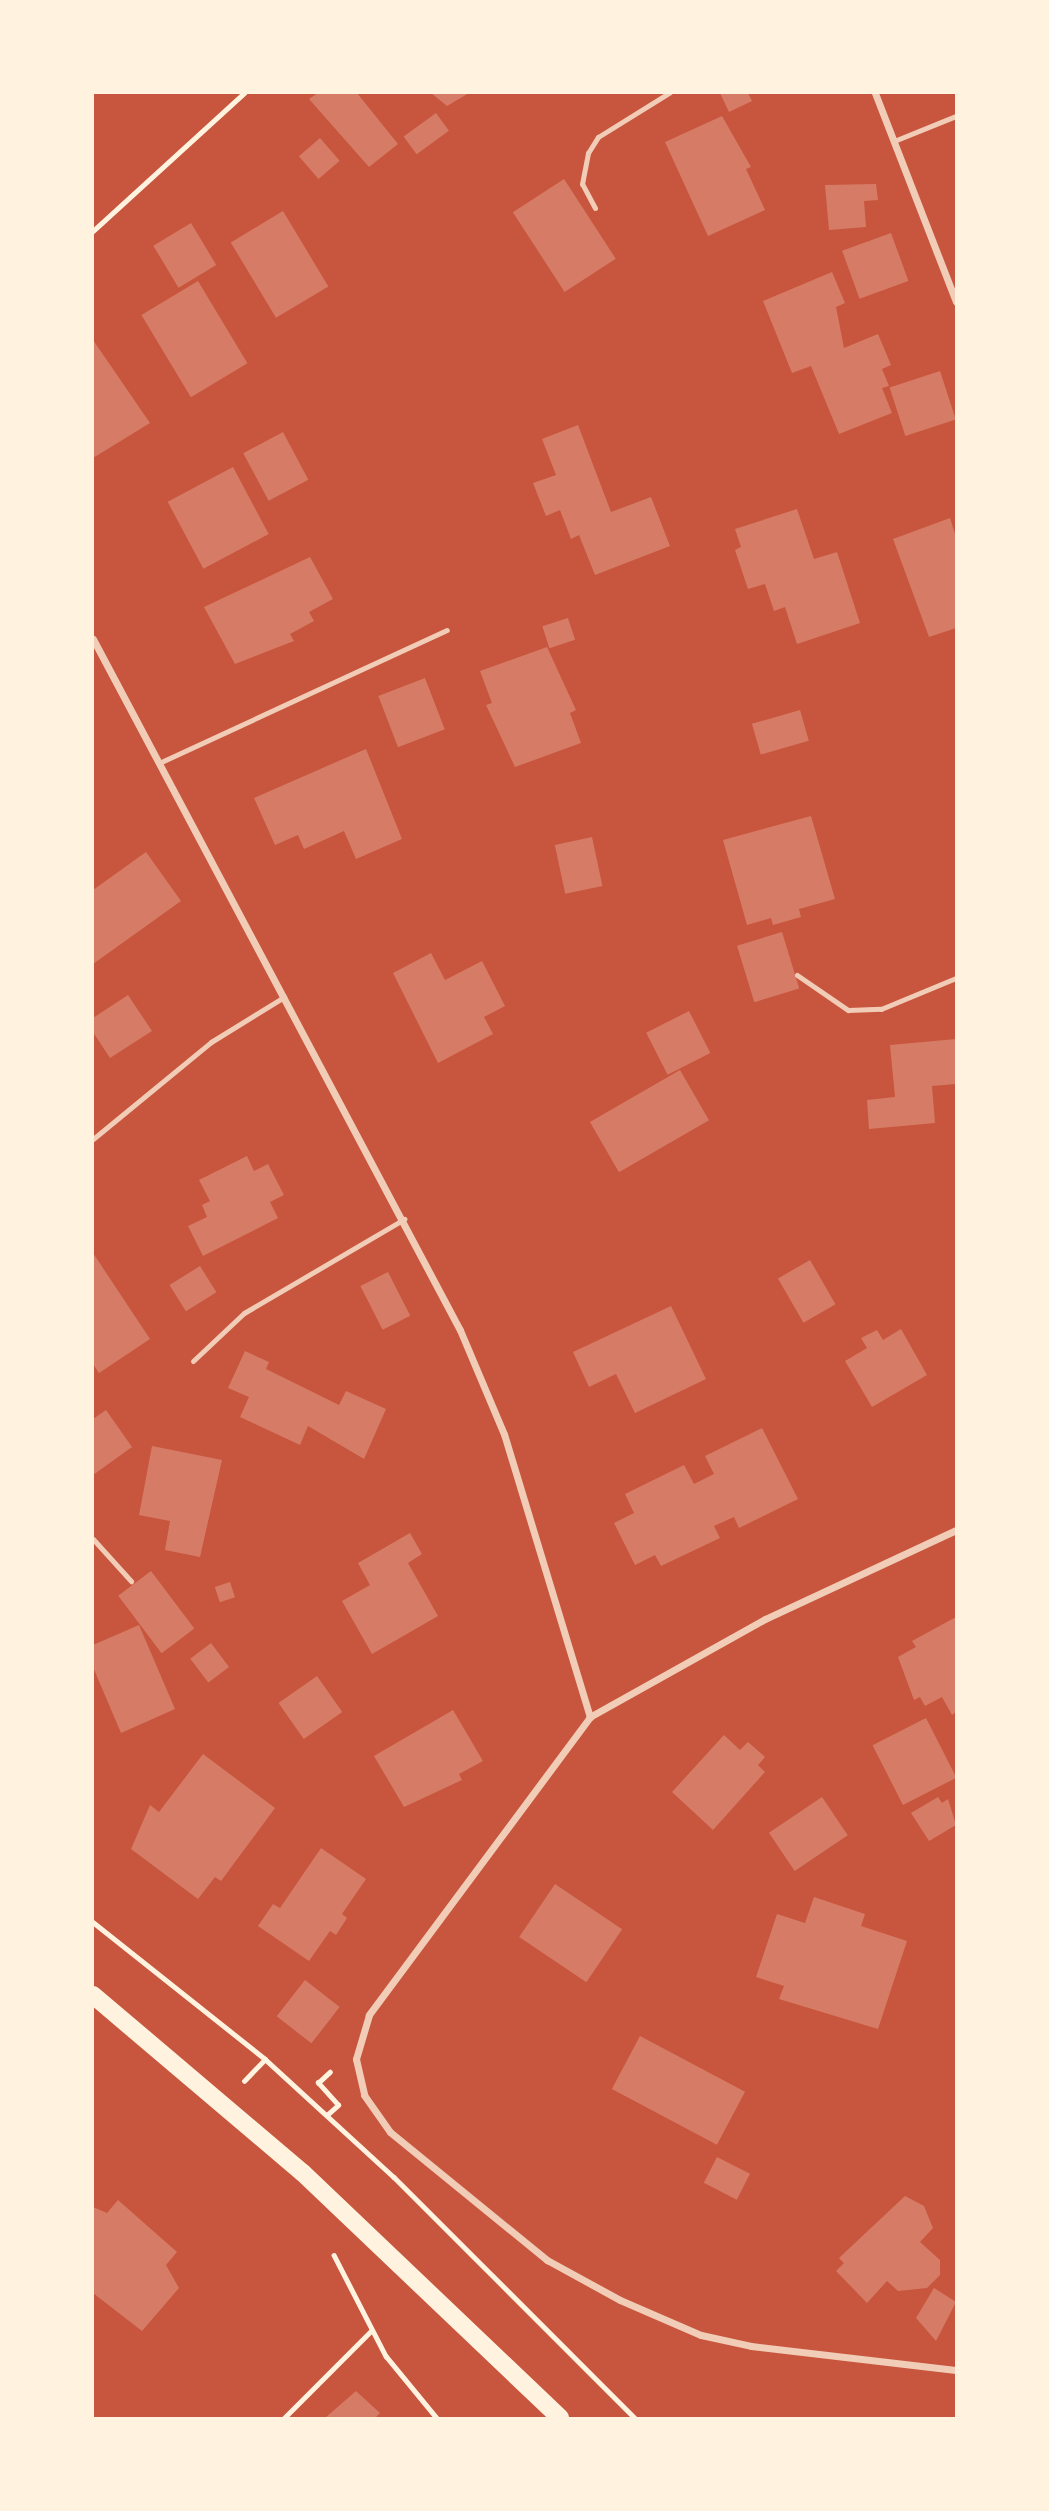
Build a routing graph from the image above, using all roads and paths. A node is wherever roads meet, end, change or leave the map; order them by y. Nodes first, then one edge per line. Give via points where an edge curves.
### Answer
1 (244, 93) edge
2 (668, 93) edge
3 (875, 93) edge
4 (956, 116) edge
5 (894, 141) junction
6 (595, 208) dead end
7 (93, 230) edge
8 (956, 302) edge
9 (447, 630) dead end
10 (93, 639) edge
11 (159, 763) junction
12 (797, 975) dead end
13 (956, 978) edge
14 (284, 997) junction
15 (93, 1139) edge
16 (404, 1219) junction
17 (193, 1361) dead end
18 (956, 1530) edge
19 (93, 1539) edge
20 (131, 1581) dead end
21 (590, 1717) junction
22 (93, 1922) edge
23 (95, 2002) edge
24 (265, 2059) junction
25 (331, 2071) dead end
26 (242, 2084) dead end
27 (327, 2115) junction
28 (334, 2255) dead end
29 (371, 2331) junction
30 (956, 2370) edge
31 (284, 2418) edge
32 (437, 2418) edge
33 (560, 2418) edge
34 (635, 2418) edge

1 - 7 path
2 - 6 lane via 607,131 588,153 582,184
3 - 5 street
4 - 5 lane
5 - 8 street
9 - 11 lane
10 - 11 street
11 - 14 street
12 - 13 lane via 848,1010 881,1009
14 - 15 lane via 211,1042
14 - 16 street
16 - 17 lane via 244,1313
16 - 21 street via 504,1434
18 - 21 street via 765,1619
19 - 20 lane
21 - 30 street via 369,2015 358,2045 358,2073 373,2112 411,2150 547,2260 656,2318 751,2346
22 - 24 path
23 - 33 main road via 303,2173
24 - 26 path
24 - 27 path
25 - 27 path via 318,2084 338,2105
27 - 34 path via 480,2258
28 - 29 path
29 - 31 path
29 - 32 path

